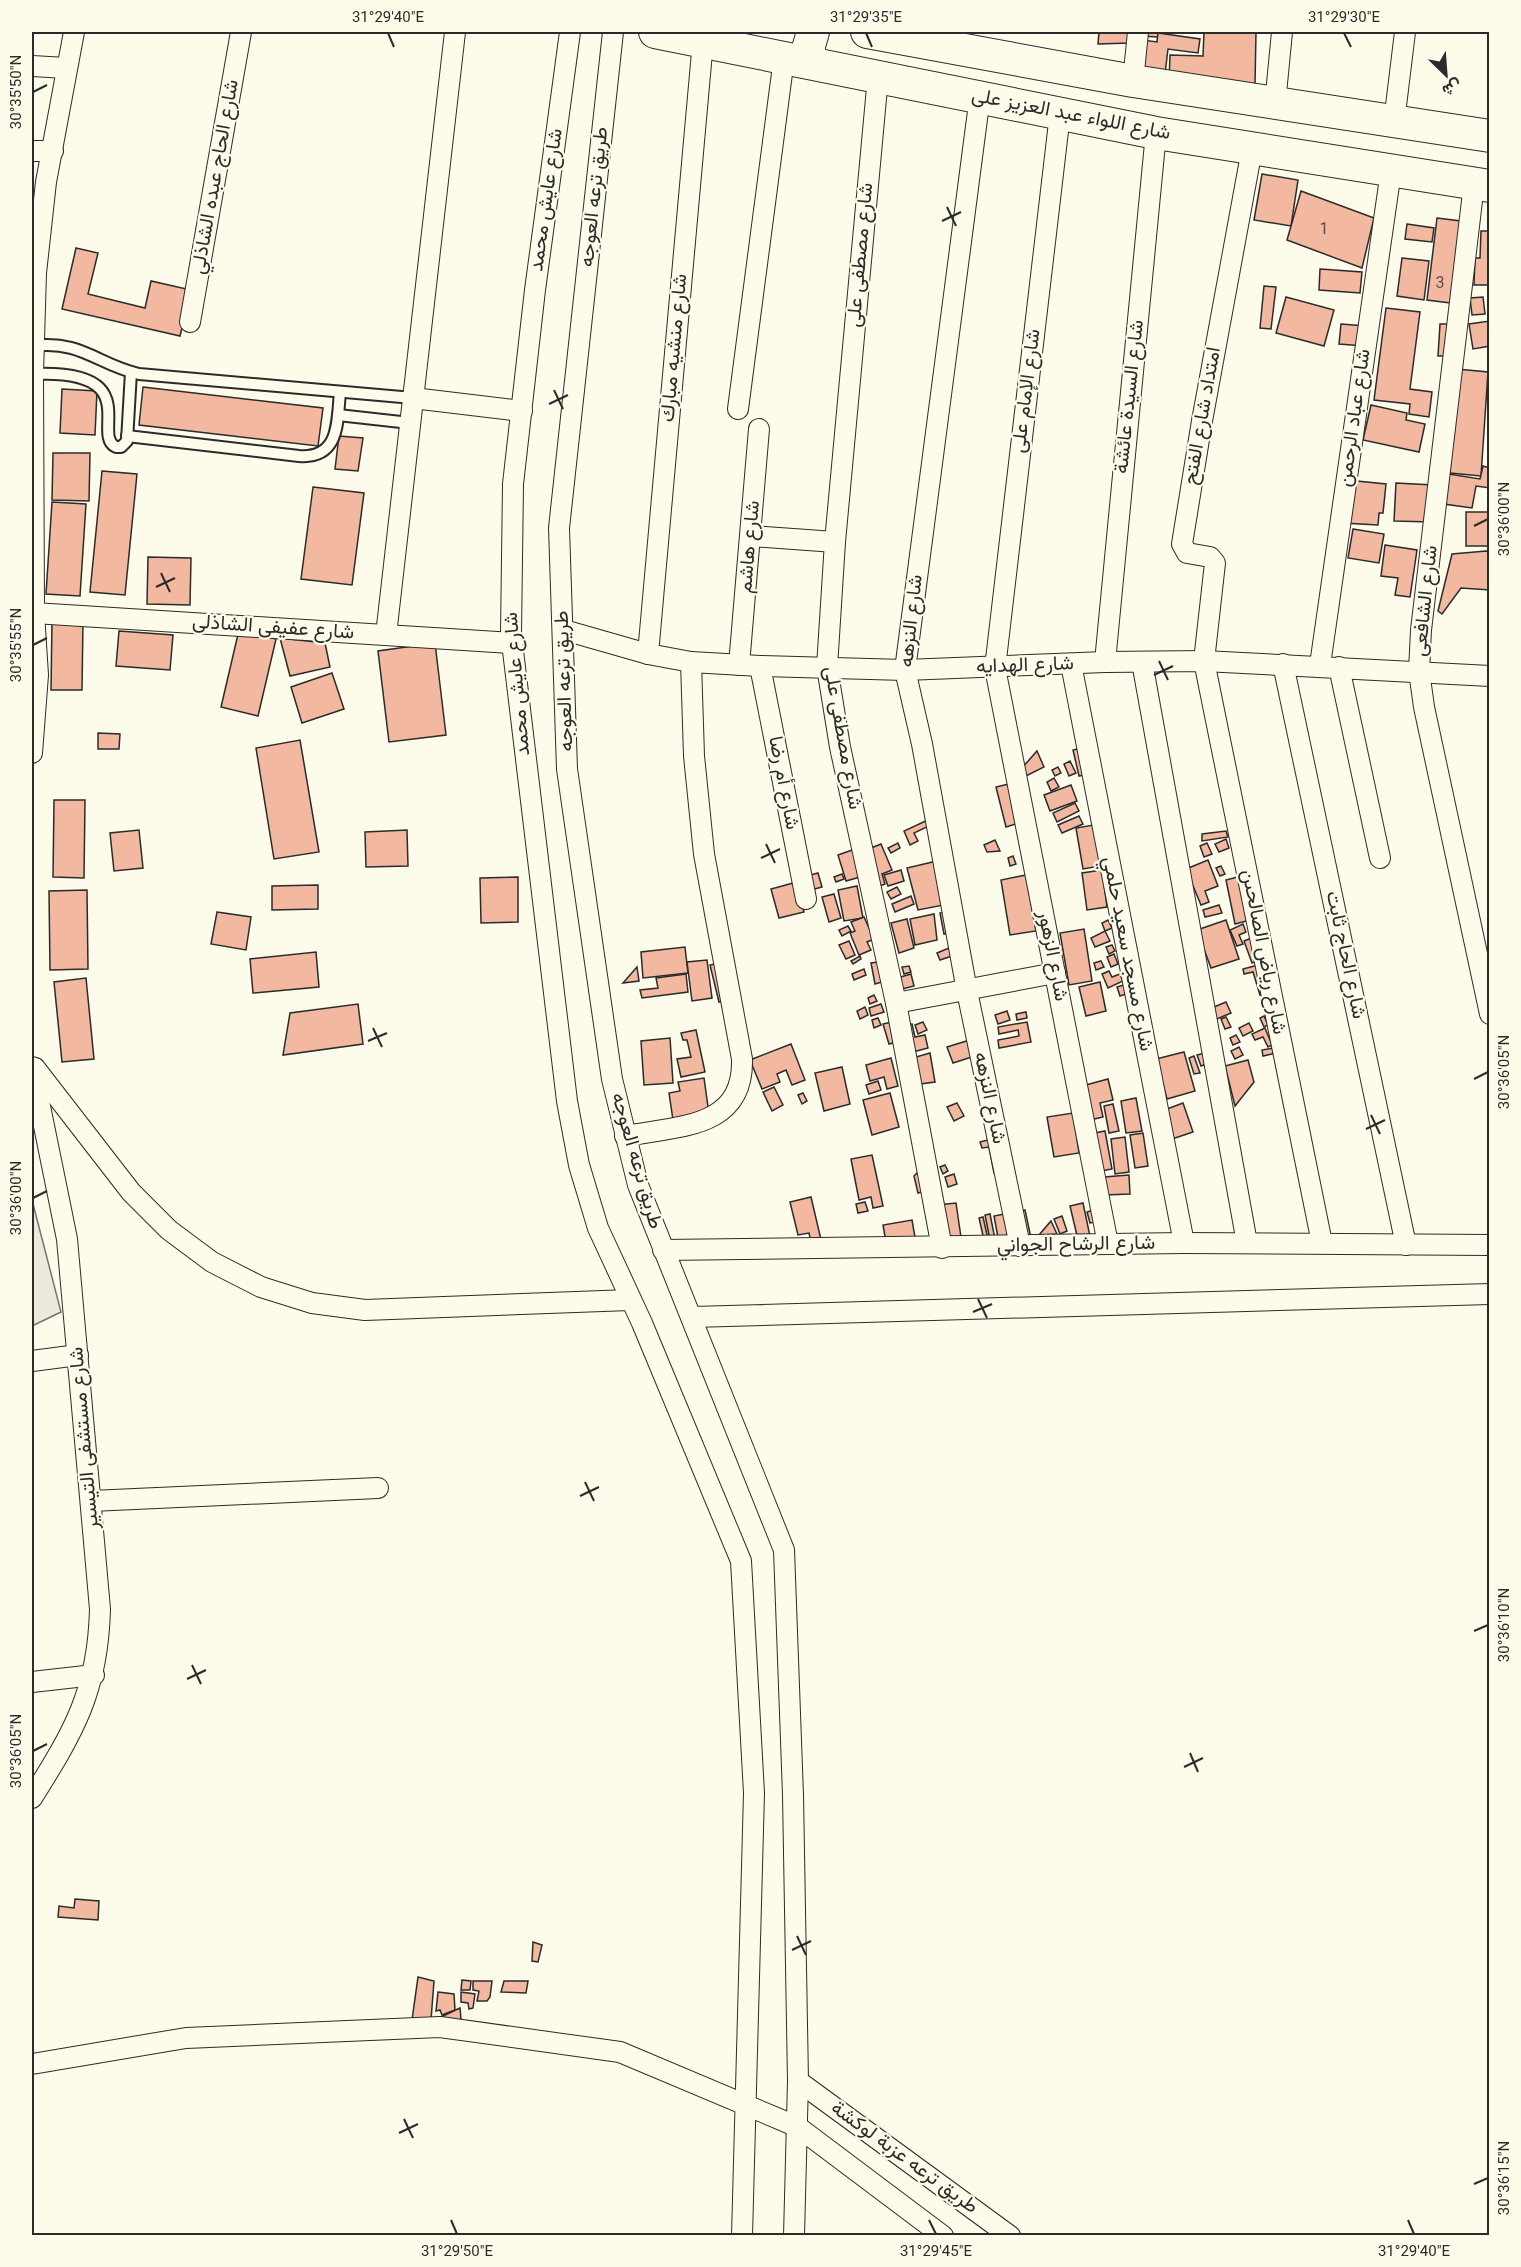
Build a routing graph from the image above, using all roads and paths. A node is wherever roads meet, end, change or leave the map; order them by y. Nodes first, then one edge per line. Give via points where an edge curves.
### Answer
1 (74, 32) edge
2 (241, 32) edge
3 (455, 32) edge
4 (570, 32) edge
5 (613, 32) edge
6 (655, 32) edge
7 (813, 32) edge
8 (872, 32) edge
9 (1138, 32) edge
10 (1282, 32) edge
11 (1405, 32) edge
12 (703, 41) junction
13 (982, 42) edge
14 (798, 60) junction
15 (32, 66) edge
16 (66, 68) junction
17 (873, 76) junction
18 (1132, 81) junction
19 (980, 96) junction
20 (1275, 104) junction
21 (1060, 114) junction
22 (1394, 122) junction
23 (1156, 133) junction
24 (1490, 136) edge
25 (1252, 149) junction
26 (32, 151) edge
27 (53, 151) junction
28 (1391, 171) junction
29 (1482, 185) edge
30 (36, 228) edge
31 (33, 294) edge
32 (190, 322) dead end
33 (33, 346) junction
34 (131, 372) junction
35 (33, 374) junction
36 (340, 392) junction
37 (413, 398) junction
38 (738, 409) dead end
39 (522, 411) junction
40 (338, 415) junction
41 (410, 423) junction
42 (759, 429) dead end
43 (127, 436) junction
44 (751, 536) junction
45 (835, 542) junction
46 (34, 613) junction
47 (564, 630) junction
48 (386, 635) junction
49 (512, 643) junction
50 (648, 654) junction
51 (691, 662) junction
52 (1105, 662) junction
53 (1142, 662) junction
54 (1204, 662) junction
55 (1071, 664) junction
56 (1283, 664) junction
57 (739, 665) junction
58 (760, 666) junction
59 (1329, 666) junction
60 (827, 668) junction
61 (995, 668) junction
62 (905, 670) junction
63 (1419, 671) junction
64 (1490, 676) edge
65 (32, 753) edge
66 (1380, 858) dead end
67 (806, 899) dead end
68 (1055, 973) junction
69 (967, 991) junction
70 (896, 1004) junction
71 (1490, 1014) edge
72 (32, 1065) edge
73 (625, 1136) junction
74 (1247, 1243) junction
75 (1322, 1243) junction
76 (1108, 1244) junction
77 (1184, 1244) junction
78 (1406, 1245) junction
79 (1490, 1245) edge
80 (1020, 1246) junction
81 (942, 1248) junction
82 (663, 1250) junction
83 (1490, 1294) edge
84 (630, 1300) junction
85 (692, 1317) junction
86 (78, 1355) junction
87 (32, 1361) edge
88 (378, 1488) dead end
89 (91, 1501) junction
90 (94, 1675) junction
91 (32, 1683) edge
92 (32, 1798) edge
93 (32, 2064) edge
94 (798, 2081) junction
95 (746, 2106) junction
96 (798, 2127) junction
97 (742, 2235) edge
98 (794, 2235) edge
99 (943, 2235) edge
100 (1010, 2235) edge

1 - 16 street
2 - 32 street, شارع الحاج عبده الشاذلي
3 - 37 street
4 - 39 street, شارع عايش محمد
5 - 47 street, طريق ترعه العوجه via 560,528
6 - 12 main road, شارع اللواء عبد العزيز على
7 - 14 main road via 808,49
8 - 13 main road
8 - 17 main road via 881,40 883,56
9 - 18 street
10 - 20 street
11 - 22 street
12 - 14 main road, شارع اللواء عبد العزيز على
12 - 50 street, شارع منشيه مبارك
13 - 18 main road
14 - 17 main road, شارع اللواء عبد العزيز على
14 - 38 street
15 - 16 street
16 - 27 street
17 - 19 main road, شارع اللواء عبد العزيز على
17 - 45 street, شارع مصطفى على
18 - 20 main road
19 - 21 main road, شارع اللواء عبد العزيز على
19 - 62 street, شارع النزهه
20 - 22 main road
21 - 23 main road, شارع اللواء عبد العزيز على
21 - 61 street, شارع الإمام على
22 - 24 main road
23 - 25 main road, شارع اللواء عبد العزيز على
23 - 52 street, شارع السيدة عائشة
25 - 28 main road, شارع اللواء عبد العزيز على
25 - 54 street, امتداد شارع الفتح via 1182,544 1187,553 1210,556 1215,563
26 - 27 street
27 - 30 street
28 - 29 main road, شارع اللواء عبد العزيز على
28 - 59 street, شارع عباد الرحمن
29 - 63 street, شارع الشافعى via 1421,630
30 - 31 street
31 - 33 street
33 - 34 lane via 77,348
33 - 35 street
34 - 36 lane
34 - 43 lane
35 - 43 lane via 65,374 91,380 107,399 110,442 121,447
35 - 46 street
36 - 37 lane
36 - 40 lane
37 - 39 street
37 - 41 street
39 - 49 street, شارع عايش محمد via 513,484
40 - 41 lane
40 - 43 lane via 336,432 328,447 307,456
41 - 48 street
42 - 44 street, شارع هاشم
44 - 45 street
44 - 57 street, شارع هاشم
45 - 60 street, شارع مصطفى على
46 - 48 street, شارع عفيفى الشاذلى
46 - 65 street via 38,675
47 - 50 street, شارع الهدايه
47 - 73 street, طريق ترعه العوجه via 567,769 612,1079
48 - 49 street, شارع عفيفى الشاذلى
49 - 84 street, شارع عايش محمد via 567,1101 579,1165 598,1228
50 - 51 street, شارع الهدايه
51 - 57 street, شارع الهدايه
51 - 73 street via 694,756 704,854 742,1059 742,1077 738,1093 714,1118
52 - 53 street, شارع الهدايه
52 - 55 street, شارع الهدايه
53 - 54 street, شارع الهدايه
53 - 74 street
54 - 56 street, شارع الهدايه
54 - 75 street, شارع رياض الصالحىن
55 - 61 street, شارع الهدايه
55 - 77 street, شارع مسجد سعيد حلمي
56 - 59 street, شارع الهدايه
56 - 78 street, شارع الحاج ثابت
57 - 58 street, شارع الهدايه
58 - 60 street, شارع الهدايه
58 - 67 street, شارع أم رضا
59 - 63 street, شارع الهدايه
59 - 66 street, شارع عباد الرحمن
60 - 62 street, شارع الهدايه
60 - 70 street, شارع مصطفى على via 840,747
61 - 62 street, شارع الهدايه
61 - 68 street, شارع الزهور
62 - 69 street, شارع النزهه
63 - 64 street, شارع الهدايه
63 - 71 street, شارع الشافعى
68 - 69 street
68 - 76 street, شارع الزهور
69 - 70 street
69 - 80 street, شارع النزهه
70 - 81 street, شارع مصطفى على
72 - 84 street via 131,1192 169,1230 212,1262 261,1287 312,1303 366,1310
72 - 86 street, شارع مستشفى التيسير via 68,1239
73 - 82 street, طريق ترعه العوجه via 638,1185
74 - 75 street, شارع الرشاح الجواني
74 - 77 street, شارع الرشاح الجواني
75 - 78 street, شارع الرشاح الجواني
76 - 77 street, شارع الرشاح الجواني
76 - 80 street, شارع الرشاح الجواني
78 - 79 street, شارع الرشاح الجواني
80 - 81 street, شارع الرشاح الجواني
81 - 82 street, شارع الرشاح الجواني
82 - 85 street, طريق ترعه العوجه
83 - 85 street
84 - 95 street, شارع عايش محمد via 741,1561 754,1793
85 - 94 street, طريق ترعه العوجه via 784,1550
86 - 87 street
86 - 89 street, شارع مستشفى التيسير
88 - 89 street
89 - 90 street, شارع مستشفى التيسير via 100,1609
90 - 91 street
90 - 92 street, شارع مستشفى التيسير via 76,1725
93 - 95 street, طريق ترعه عزبة لوكشة via 186,2038 440,2027 620,2052
94 - 96 street, طريق ترعه العوجه
94 - 100 street, طريق ترعه عزبة لوكشة
95 - 96 street, طريق ترعه عزبة لوكشة
95 - 97 street, شارع عايش محمد
96 - 98 street, طريق ترعه العوجه
96 - 99 street, طريق ترعه عزبة لوكشة

